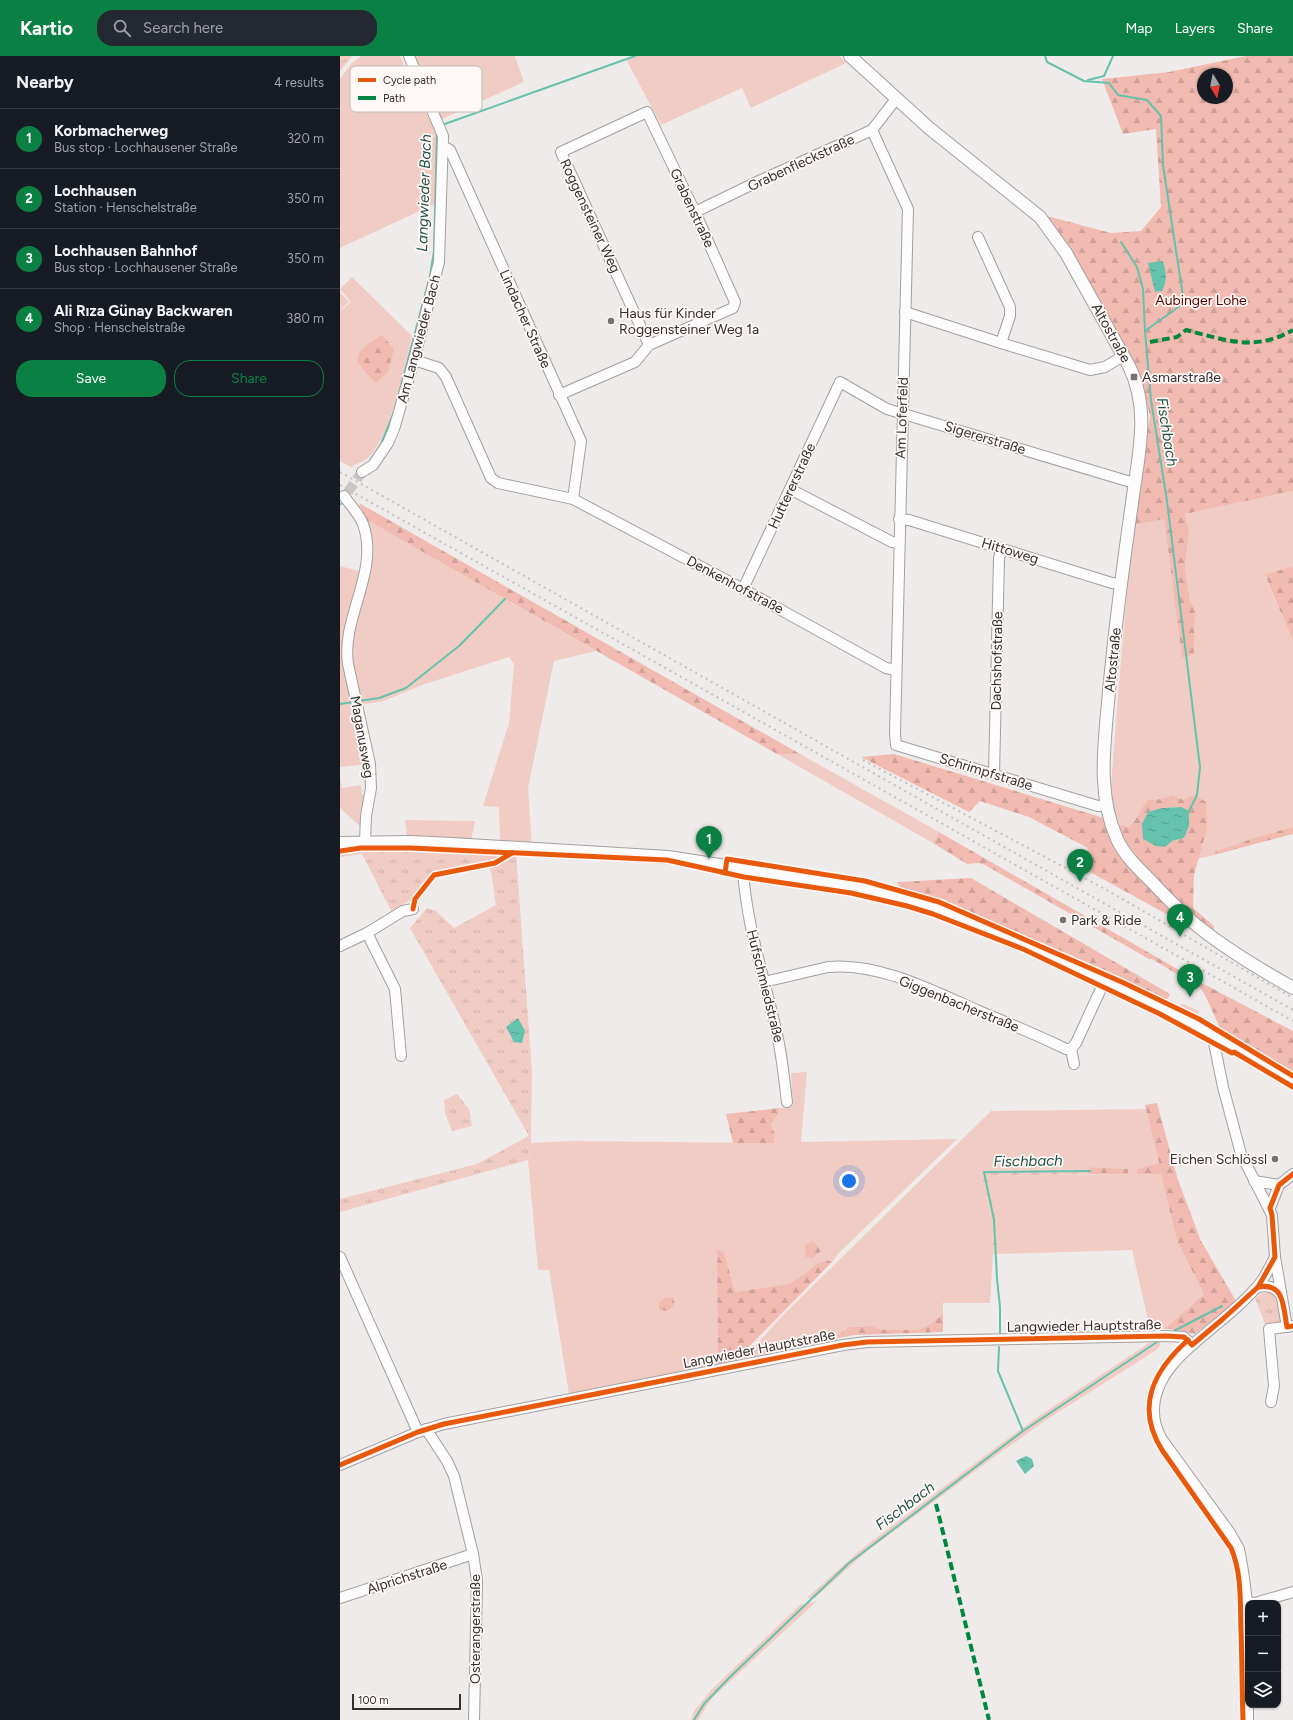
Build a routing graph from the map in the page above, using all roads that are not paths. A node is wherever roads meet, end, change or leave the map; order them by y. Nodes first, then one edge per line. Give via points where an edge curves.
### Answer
1 (409, 56) edge
2 (850, 56) edge
3 (413, 66) edge
4 (896, 99) junction
5 (434, 112) edge
6 (648, 112) joint
7 (872, 130) junction
8 (443, 146) junction
9 (695, 212) junction
10 (978, 237) dead end
11 (905, 312) junction
12 (1001, 343) junction
13 (649, 345) junction
14 (1124, 356) junction
15 (414, 360) junction
16 (840, 382) joint
17 (559, 395) junction
18 (903, 413) junction
19 (362, 472) tunnel mouth
20 (1134, 483) junction
21 (790, 489) junction
22 (344, 496) edge
23 (573, 499) junction
24 (899, 519) junction
25 (899, 543) junction
26 (1002, 548) junction
27 (1121, 584) junction
28 (743, 589) junction
29 (896, 670) junction
30 (895, 713) joint
31 (994, 774) junction
32 (1107, 805) junction
33 (365, 842) junction
34 (340, 843) edge
35 (743, 869) junction
36 (413, 909) dead end
37 (367, 932) junction
38 (340, 946) edge
39 (1105, 980) junction
40 (764, 982) junction
41 (1293, 988) edge
42 (1212, 1033) junction
43 (1237, 1047) junction
44 (1071, 1049) junction
45 (401, 1056) dead end
46 (1218, 1060) junction
47 (1074, 1064) dead end
48 (1293, 1080) edge
49 (787, 1102) dead end
50 (1293, 1174) edge
51 (1254, 1181) junction
52 (1280, 1185) junction
53 (1270, 1208) junction
54 (340, 1257) edge
55 (1276, 1257) junction
56 (1258, 1286) junction
57 (1281, 1296) junction
58 (1290, 1326) edge
59 (1192, 1345) junction
60 (1271, 1402) dead end
61 (422, 1431) junction
62 (340, 1465) edge
63 (473, 1554) junction
64 (1293, 1592) edge
65 (340, 1598) edge
66 (1246, 1600) edge
67 (1263, 1600) edge
68 (1247, 1636) edge
69 (1247, 1672) edge
70 (1248, 1708) edge
71 (474, 1720) edge
72 (1248, 1720) edge

1 - 3 street, Am Langwieder Bach
2 - 4 main road, Altostraße
4 - 7 street, Grabenfleckstraße
4 - 14 main road, Altostraße via 1040,216 1066,253
5 - 8 street, Am Langwieder Bach via 444,136
6 - 9 street, Grabenstraße
6 - 13 street, Roggensteiner Weg via 561,152
7 - 9 street, Grabenfleckstraße
7 - 11 street, Am Loferfeld via 908,206
8 - 15 street, Am Langwieder Bach via 439,262
8 - 17 street, Lindacher Straße via 450,150
9 - 13 street, Grabenstraße via 735,305
10 - 12 street via 1010,307 1010,316
11 - 12 street
11 - 18 street, Am Loferfeld
12 - 14 street via 1090,370 1105,367
13 - 17 street via 635,362
14 - 20 main road, Altostraße via 1137,383 1142,414
15 - 19 street, Am Langwieder Bach via 388,443 373,465
15 - 23 street, Denkenhofstraße via 440,368 446,377 491,478 498,483
16 - 18 street, Sigererstraße via 887,409
16 - 21 street, Huttererstraße
17 - 23 street, Lindacher Straße via 581,442
18 - 20 street, Sigererstraße
18 - 24 street, Am Loferfeld
20 - 27 main road, Altostraße
21 - 25 street via 892,542
21 - 28 street, Huttererstraße
22 - 33 street, Maganusweg via 363,525 366,546 364,583 347,647 348,664 370,764 371,788
23 - 28 street, Denkenhofstraße
24 - 25 street, Am Loferfeld
24 - 26 street, Hittoweg
25 - 29 street, Am Loferfeld
26 - 27 street, Hittoweg
26 - 31 street, Dachshofstraße
27 - 32 main road, Altostraße via 1104,761
28 - 29 street, Denkenhofstraße via 886,668
29 - 30 street, Am Loferfeld
30 - 31 street, Schrimpfstraße via 896,745
31 - 32 street, Schrimpfstraße via 1098,806
32 - 41 main road, Altostraße via 1118,841 1134,863 1160,890 1214,939
33 - 34 main road
33 - 35 main road via 452,844 668,857
35 - 39 main road via 855,886 909,899 961,916
35 - 40 street, Hufschmiedstraße via 752,935
36 - 37 street via 403,911
37 - 38 street
37 - 45 street via 395,989
39 - 42 main road
39 - 44 street
40 - 44 street, Giggenbacherstraße via 828,967 858,968 918,985
40 - 49 street, Hufschmiedstraße via 782,1061
42 - 43 main road
42 - 46 street
43 - 46 street via 1226,1049
43 - 48 main road
44 - 47 street
46 - 51 street via 1241,1154
50 - 52 street
51 - 52 street
51 - 53 street
52 - 53 street
53 - 55 street
54 - 61 street, Osterangerstraße
55 - 56 street
55 - 57 street
56 - 57 street via 1276,1288
56 - 59 street
57 - 58 street
58 - 60 street via 1269,1329 1274,1386
59 - 61 street, Langwieder Hauptstraße via 1184,1337 1166,1336 855,1343
59 - 66 street via 1166,1373 1157,1393 1154,1411 1156,1425 1161,1438 1239,1549
61 - 62 street, Langwieder Hauptstraße
61 - 63 street, Osterangerstraße via 447,1461 454,1476
63 - 65 street, Alprichstraße
63 - 71 street, Osterangerstraße via 478,1588
64 - 67 street
68 - 69 street
70 - 72 street

